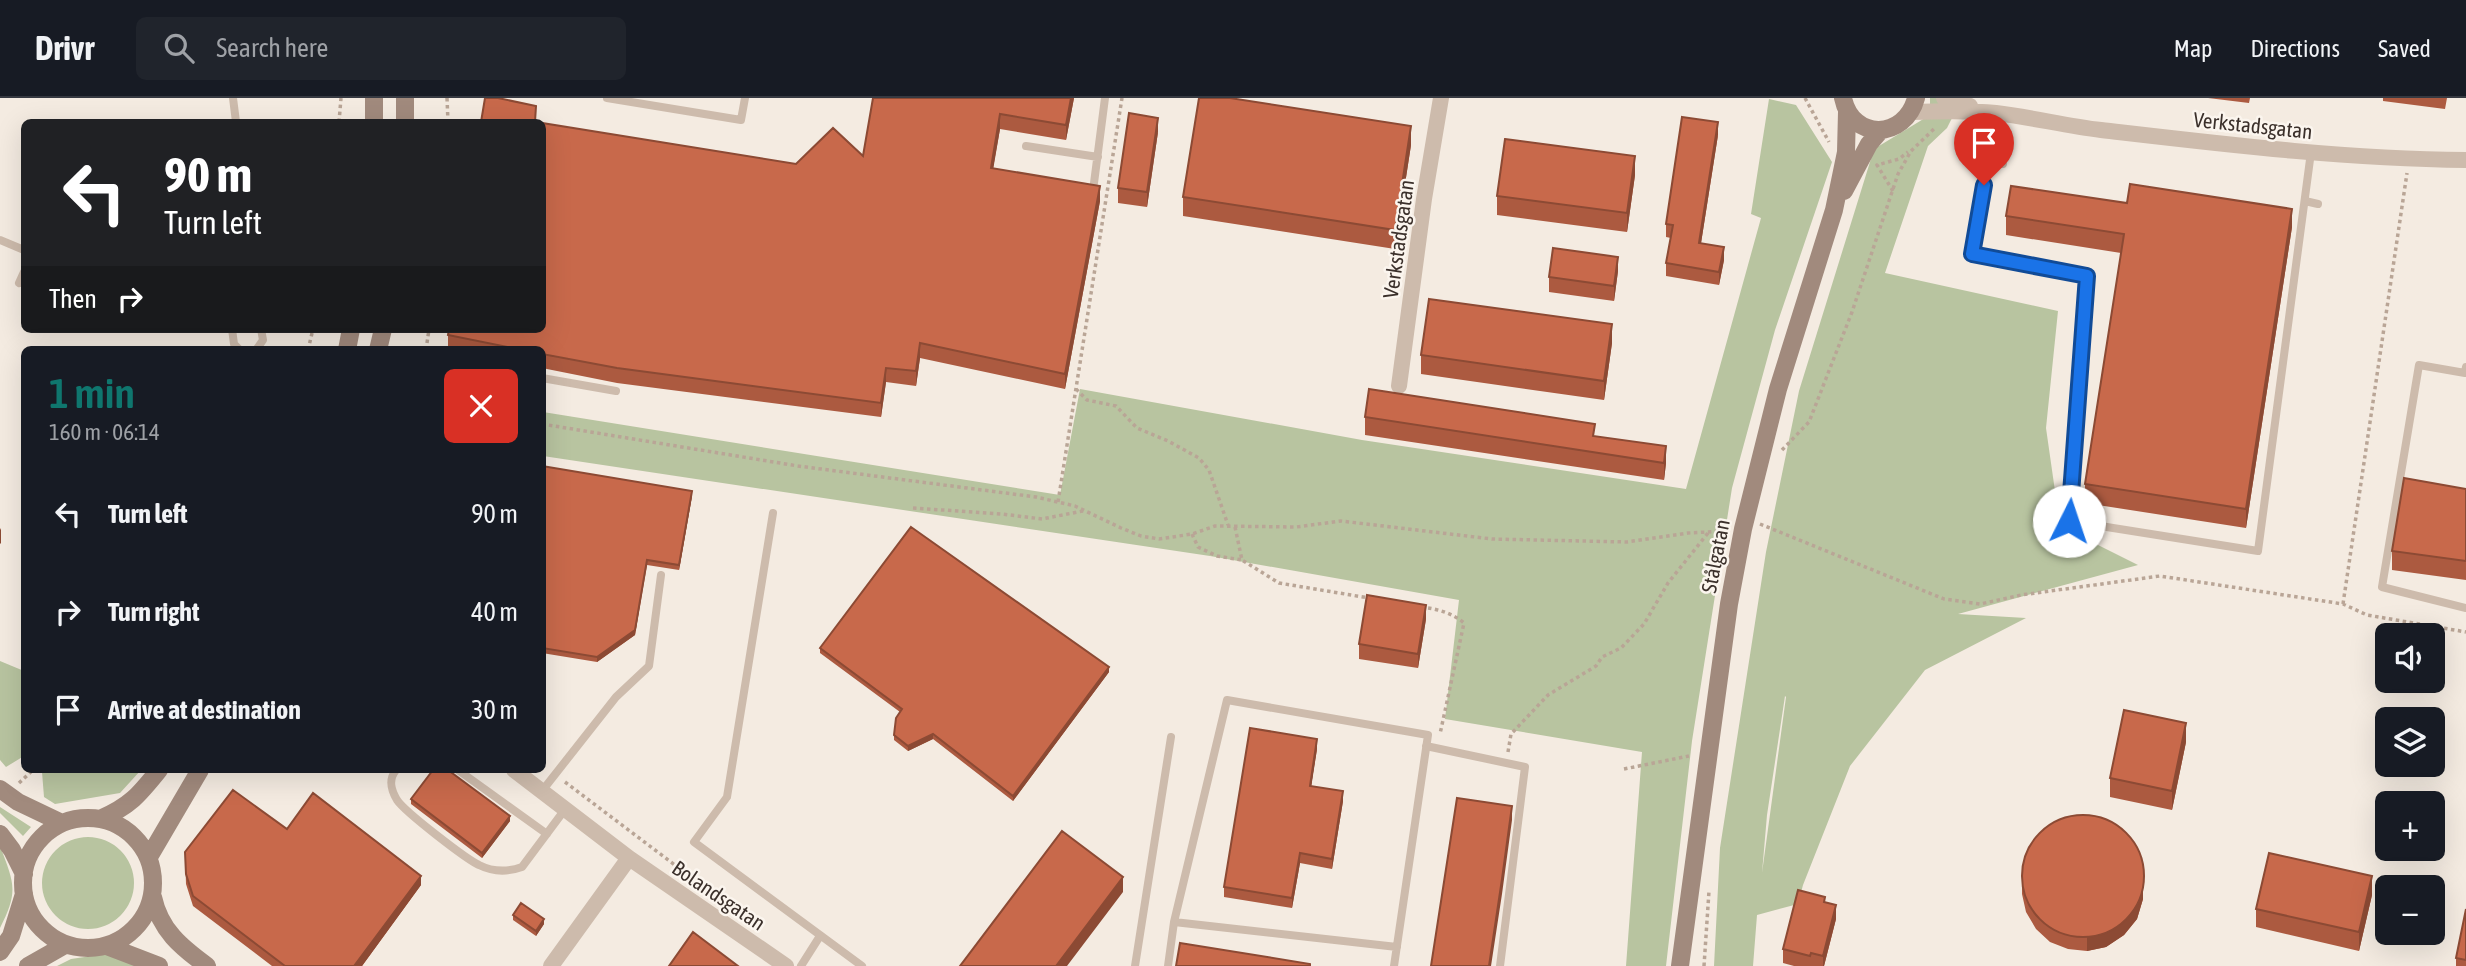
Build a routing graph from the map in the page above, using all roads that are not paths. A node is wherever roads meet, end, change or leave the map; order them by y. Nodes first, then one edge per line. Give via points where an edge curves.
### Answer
1 (233, 98) edge
2 (374, 98) edge
3 (405, 98) edge
4 (607, 98) edge
5 (745, 98) edge
6 (1105, 98) edge
7 (1441, 98) edge
8 (1842, 102) edge
9 (1945, 104) edge
10 (1914, 105) edge
11 (1996, 113) junction
12 (236, 119) edge
13 (374, 119) edge
14 (405, 119) edge
15 (1881, 130) junction
16 (1026, 146) dead end
17 (2311, 152) junction
18 (1097, 157) junction
19 (2466, 160) edge
20 (1988, 162) junction
21 (2003, 164) dead end
22 (1094, 183) edge
23 (2305, 201) junction
24 (2318, 204) dead end
25 (1834, 210) junction
26 (0, 240) edge
27 (21, 249) edge
28 (21, 279) edge
29 (19, 283) dead end
30 (2466, 367) edge
31 (546, 379) edge
32 (1399, 386) dead end
33 (616, 391) dead end
34 (773, 513) dead end
35 (662, 575) dead end
36 (2466, 608) edge
37 (1171, 737) dead end
38 (1426, 746) junction
39 (157, 773) edge
40 (198, 773) edge
41 (394, 773) edge
42 (462, 773) edge
43 (518, 773) edge
44 (0, 789) edge
45 (542, 791) junction
46 (566, 808) junction
47 (100, 819) junction
48 (62, 823) junction
49 (0, 834) edge
50 (547, 834) junction
51 (149, 857) junction
52 (629, 858) junction
53 (24, 874) junction
54 (24, 894) junction
55 (153, 897) junction
56 (1174, 922) junction
57 (1686, 922) junction
58 (820, 936) junction
59 (65, 945) junction
60 (107, 946) junction
61 (1397, 947) junction
62 (0, 951) edge
63 (28, 966) edge
64 (159, 966) edge
65 (207, 966) edge
66 (551, 966) edge
67 (786, 966) edge
68 (801, 966) edge
69 (862, 966) edge
70 (1135, 966) edge
71 (1168, 966) edge
72 (1394, 966) edge
73 (1500, 966) edge
74 (1680, 966) edge
75 (1686, 966) edge

1 - 12 lane
2 - 13 main road
3 - 14 main road
4 - 5 lane via 741,120
6 - 18 lane
7 - 32 street, Verkstadsgatan
8 - 15 main road via 1855,121
8 - 25 main road, Stålgatan via 1846,152
9 - 10 street, Verkstadsgatan
9 - 11 street, Verkstadsgatan
10 - 15 main road via 1903,122
11 - 17 street, Verkstadsgatan via 2090,129
11 - 20 lane
15 - 25 main road, Stålgatan via 1860,158
16 - 18 lane
17 - 19 street, Verkstadsgatan
17 - 23 lane
18 - 22 lane
20 - 21 lane
20 - 23 lane via 1972,254 2087,276 2069,521 2258,551
23 - 24 lane
25 - 57 main road, Stålgatan via 1778,390 1743,529
26 - 27 lane
28 - 29 lane
30 - 36 lane via 2465,373 2419,365 2382,586
31 - 33 lane
34 - 58 lane via 727,797 694,842
35 - 45 lane via 649,666 616,698
37 - 70 lane
38 - 56 lane via 1428,735 1227,700
38 - 61 lane
38 - 73 lane via 1525,768
39 - 47 main road via 123,809
40 - 51 main road
41 - 50 lane via 391,787 403,808 478,865 500,871 522,867
42 - 50 lane
43 - 45 street, Bolandsgatan
44 - 48 main road
45 - 46 street, Bolandsgatan
46 - 50 lane
46 - 52 street, Bolandsgatan
47 - 48 main road
47 - 51 main road via 121,826
48 - 53 main road via 44,835 30,853
49 - 53 main road
51 - 55 main road
52 - 66 street
52 - 67 street, Bolandsgatan
53 - 54 main road
54 - 59 main road via 31,915 46,933
54 - 62 main road via 11,936
55 - 60 main road via 137,928
55 - 65 main road via 158,917 173,937
56 - 61 lane
56 - 71 lane
57 - 74 main road, Stålgatan
57 - 75 main road, Stålgatan
58 - 68 lane
58 - 69 lane
59 - 60 main road
59 - 63 main road
60 - 64 main road
61 - 72 lane

